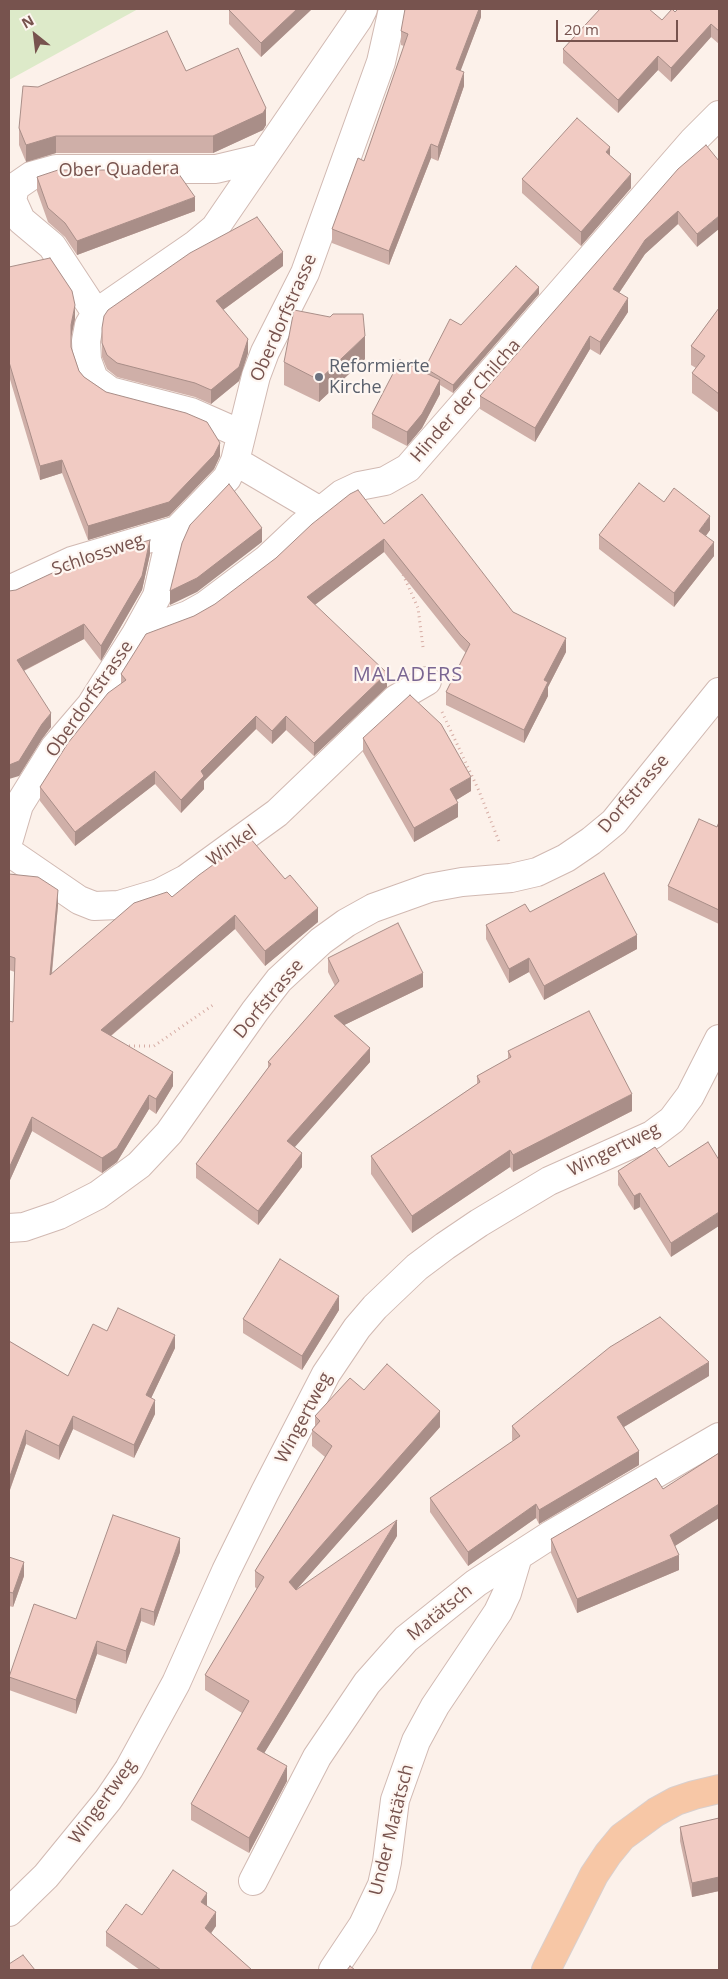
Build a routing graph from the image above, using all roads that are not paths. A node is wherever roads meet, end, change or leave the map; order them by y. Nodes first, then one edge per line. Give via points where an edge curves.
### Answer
1 (363, 9) edge
2 (393, 9) edge
3 (719, 115) edge
4 (262, 158) junction
5 (96, 314) junction
6 (241, 434) junction
7 (235, 461) junction
8 (320, 511) junction
9 (176, 530) junction
10 (14, 587) edge
11 (136, 634) junction
12 (426, 681) dead end
13 (719, 692) edge
14 (9, 839) edge
15 (9, 852) edge
16 (719, 1039) edge
17 (9, 1228) edge
18 (719, 1437) edge
19 (518, 1556) junction
20 (719, 1789) edge
21 (253, 1882) dead end
22 (9, 1912) edge
23 (333, 1970) edge
24 (546, 1970) edge

1 - 4 street
2 - 6 street, Oberdorfstrasse via 378,71 305,273 265,352
3 - 8 street, Hinder der Chilcha via 408,468 385,481 359,486 342,494
4 - 5 street via 215,228
4 - 5 street, Ober Quadera via 216,169 56,168 31,176 15,187 12,200 21,220 52,246
5 - 6 street via 86,341 86,360 94,379 110,391 191,412
6 - 7 street, Oberdorfstrasse
7 - 8 street
7 - 9 street, Oberdorfstrasse via 227,478
8 - 11 street, Hinder der Chilcha via 268,559 206,605
9 - 10 street, Schlossweg via 72,561
9 - 11 street, Oberdorfstrasse via 167,552 157,596
11 - 14 street, Oberdorfstrasse via 90,705 55,747 19,805
12 - 15 street, Winkel via 396,699 277,813 186,880 159,893 119,905 94,906 79,900
13 - 17 street, Dorfstrasse via 614,822 591,841 538,872 428,888 373,908 346,923 279,980 169,1133 139,1165 98,1195 59,1215 24,1227
16 - 22 street, Wingertweg via 690,1096 672,1120 638,1141 549,1181 444,1246 417,1267 357,1328 326,1374 226,1571 176,1684 129,1769 46,1876
18 - 19 street, Matätsch
19 - 21 street, Matätsch via 424,1623 380,1666 318,1757
19 - 23 street, Under Matätsch via 498,1612 438,1701 416,1741 396,1800 382,1885 363,1925
20 - 24 main road via 676,1801 622,1837 594,1874

